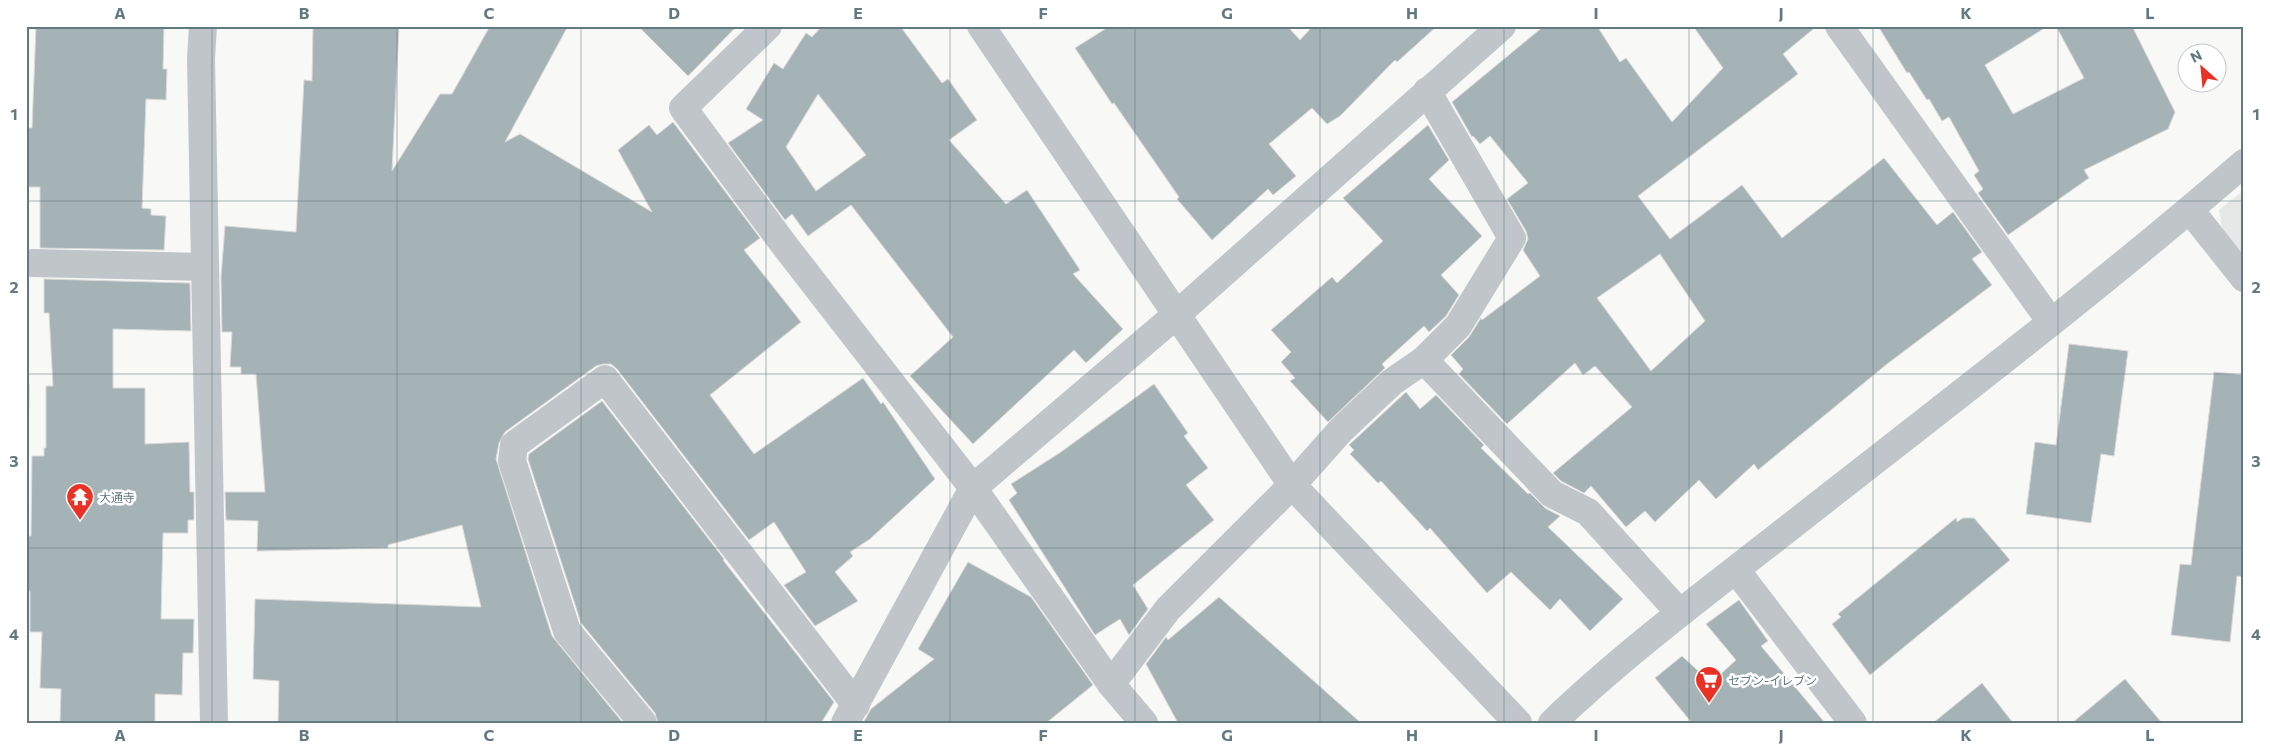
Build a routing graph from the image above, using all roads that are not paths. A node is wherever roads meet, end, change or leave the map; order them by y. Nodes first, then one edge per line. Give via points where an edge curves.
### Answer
1 (203, 26) edge
2 (768, 26) edge
3 (981, 26) edge
4 (1502, 26) edge
5 (1840, 26) edge
6 (1428, 91) junction
7 (2244, 163) edge
8 (2190, 210) junction
9 (33, 263) dead end
10 (205, 267) junction
11 (2244, 278) edge
12 (1175, 316) junction
13 (2051, 322) junction
14 (1424, 360) junction
15 (1292, 485) junction
16 (973, 488) junction
17 (1736, 570) junction
18 (1680, 613) junction
19 (1111, 684) junction
20 (850, 714) edge
21 (214, 723) edge
22 (643, 723) edge
23 (1144, 723) edge
24 (1518, 723) edge
25 (1552, 723) edge
26 (1853, 723) edge

1 - 10 street
2 - 16 street via 683,108 785,246
3 - 12 street
4 - 6 street
5 - 13 street
6 - 12 street
6 - 14 street via 1512,238 1458,326
7 - 8 street
8 - 11 street
8 - 13 street
9 - 10 street
10 - 21 street
12 - 15 street
12 - 16 street
13 - 17 street
14 - 15 street via 1392,382 1341,430
14 - 18 street via 1552,494 1588,512
15 - 19 street via 1168,609
15 - 24 street
16 - 19 street
16 - 20 street
17 - 18 street
17 - 26 street
18 - 25 street via 1578,697
19 - 23 street
20 - 22 street via 605,379 514,445 512,462 567,631

